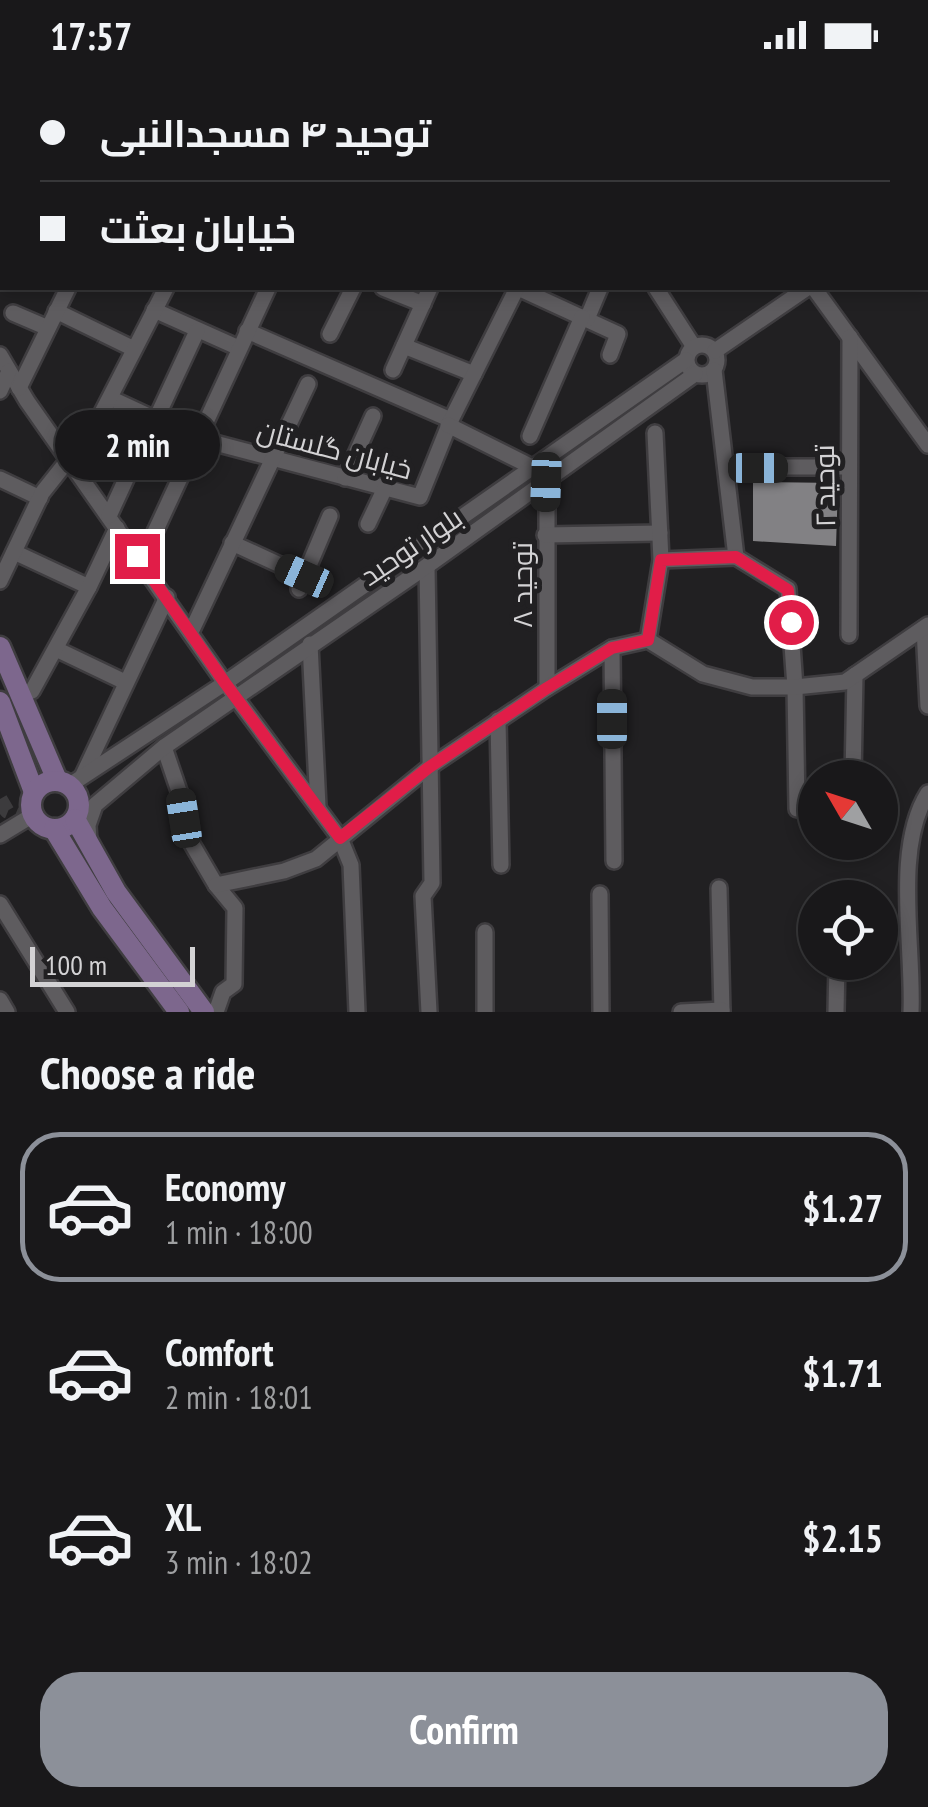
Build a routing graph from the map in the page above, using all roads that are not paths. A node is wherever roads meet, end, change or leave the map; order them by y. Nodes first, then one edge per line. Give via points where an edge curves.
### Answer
1 (67, 290) edge
2 (165, 290) edge
3 (267, 290) edge
4 (352, 290) edge
5 (389, 290) edge
6 (429, 290) edge
7 (517, 290) edge
8 (522, 290) edge
9 (599, 290) edge
10 (657, 290) edge
11 (808, 290) edge
12 (813, 290) edge
13 (423, 304) junction
14 (154, 310) junction
15 (56, 311) junction
16 (14, 313) dead end
17 (585, 318) junction
18 (48, 328) junction
19 (197, 330) junction
20 (247, 332) junction
21 (330, 334) dead end
22 (850, 337) junction
23 (404, 346) junction
24 (239, 348) junction
25 (134, 349) junction
26 (715, 351) junction
27 (610, 355) dead end
28 (0, 356) edge
29 (692, 360) junction
30 (393, 370) dead end
31 (714, 370) junction
32 (9, 371) junction
33 (474, 374) junction
34 (308, 384) dead end
35 (667, 384) junction
36 (19, 388) junction
37 (0, 391) edge
38 (110, 398) junction
39 (373, 416) dead end
40 (155, 419) junction
41 (450, 423) junction
42 (655, 433) dead end
43 (530, 436) dead end
44 (196, 438) junction
45 (928, 445) edge
46 (272, 458) junction
47 (71, 463) junction
48 (848, 467) junction
49 (534, 468) junction
50 (727, 468) junction
51 (345, 478) junction
52 (0, 479) edge
53 (546, 482) junction
54 (385, 488) junction
55 (42, 495) junction
56 (330, 516) dead end
57 (113, 522) junction
58 (368, 524) dead end
59 (155, 532) dead end
60 (660, 533) junction
61 (545, 535) junction
62 (232, 543) junction
63 (14, 552) junction
64 (736, 557) junction
65 (661, 560) junction
66 (427, 566) junction
67 (0, 580) edge
68 (89, 587) junction
69 (166, 598) junction
70 (926, 627) edge
71 (191, 632) junction
72 (849, 635) dead end
73 (648, 640) junction
74 (310, 644) junction
75 (0, 647) edge
76 (612, 648) junction
77 (56, 649) junction
78 (855, 674) junction
79 (126, 682) junction
80 (225, 683) junction
81 (795, 687) junction
82 (547, 688) junction
83 (32, 691) dead end
84 (237, 698) junction
85 (0, 702) edge
86 (928, 706) edge
87 (498, 720) junction
88 (164, 747) junction
89 (853, 760) edge
90 (428, 768) junction
91 (74, 779) junction
92 (34, 792) junction
93 (928, 793) edge
94 (105, 794) junction
95 (318, 806) junction
96 (798, 809) dead end
97 (33, 815) junction
98 (74, 819) junction
99 (54, 829) junction
100 (0, 836) edge
101 (340, 838) junction
102 (89, 846) junction
103 (614, 860) dead end
104 (502, 864) dead end
105 (216, 885) junction
106 (719, 888) dead end
107 (600, 894) dead end
108 (0, 904) edge
109 (485, 932) dead end
110 (144, 947) junction
111 (921, 969) edge
112 (837, 980) edge
113 (0, 1000) edge
114 (197, 1011) edge
115 (722, 1011) edge
116 (8, 1012) edge
117 (67, 1012) edge
118 (357, 1012) edge
119 (429, 1012) edge
120 (485, 1012) edge
121 (601, 1012) edge
122 (680, 1012) edge
123 (836, 1012) edge
124 (911, 1012) edge

1 - 15 street
2 - 14 street
3 - 20 street
4 - 21 street
5 - 13 street
6 - 13 street
7 - 33 street
8 - 17 street
9 - 17 street
10 - 29 street
11 - 26 street
12 - 22 street
13 - 23 street
14 - 19 street
14 - 25 street
15 - 18 street
15 - 25 street
16 - 18 street
17 - 27 street via 618,334
17 - 43 street
18 - 36 street
19 - 24 street
19 - 40 street
20 - 24 street
20 - 41 street
22 - 45 street
22 - 48 street, توحید ۲
23 - 30 street
23 - 33 street
24 - 44 street
25 - 38 street
26 - 29 street via 709,346
26 - 31 street
28 - 32 street
29 - 31 street via 705,375
29 - 35 street, بلوار توحید
31 - 50 street
32 - 36 street
32 - 37 street
33 - 41 street
34 - 46 street
35 - 49 street, بلوار توحید
35 - 53 street, بلوار توحید
36 - 47 street
38 - 40 street, خیابان گلستان
38 - 47 street
39 - 51 street
40 - 44 street, خیابان گلستان
40 - 57 street
41 - 49 street
41 - 54 street, خیابان گلستان via 420,497
42 - 60 street
44 - 46 street, خیابان گلستان
44 - 59 street
46 - 51 street, خیابان گلستان
46 - 62 street
47 - 55 street
47 - 57 street
48 - 50 street
48 - 72 street, توحید ۲
49 - 80 street, بلوار توحید
50 - 64 street
51 - 54 street, خیابان گلستان
52 - 55 street
53 - 61 street, توحید ۸
53 - 66 street, بلوار توحید
54 - 58 street
55 - 63 street
56 - 62 street via 302,582
57 - 68 street
57 - 69 street
60 - 61 street
60 - 65 street
61 - 82 street, توحید ۸
62 - 71 street
63 - 67 street
63 - 68 street
64 - 65 street
64 - 81 street via 788,590
65 - 73 street
66 - 74 street, بلوار توحید
66 - 90 street
68 - 77 street
69 - 71 street
69 - 79 street
70 - 78 street
70 - 86 street
71 - 80 street
73 - 76 street
73 - 81 street via 703,674 752,687
74 - 84 street, بلوار توحید
74 - 95 street
75 - 91 main road
76 - 82 street
76 - 103 street
77 - 79 street
77 - 83 street
78 - 81 street via 845,682
78 - 89 street
79 - 91 street
80 - 84 street
80 - 91 street, بلوار توحید
81 - 96 street
82 - 87 street
84 - 88 street, بلوار توحید
84 - 95 street
85 - 92 main road
87 - 90 street
87 - 104 street
88 - 94 street, بلوار توحید
88 - 105 street via 192,844
90 - 101 street
90 - 119 street
91 - 92 main road via 44,783
91 - 94 street
91 - 98 main road
92 - 97 main road
93 - 111 street via 918,808 907,868
94 - 102 street via 90,812
95 - 101 street
97 - 99 main road
97 - 100 street
98 - 99 main road
98 - 102 main road
99 - 110 main road via 102,908
101 - 105 street via 316,859
101 - 118 street via 351,865
102 - 110 main road
105 - 114 street via 235,908 234,984
106 - 115 street
107 - 121 street
108 - 117 street
109 - 120 street
110 - 114 main road
111 - 124 street
112 - 123 street
113 - 116 street
115 - 122 street

